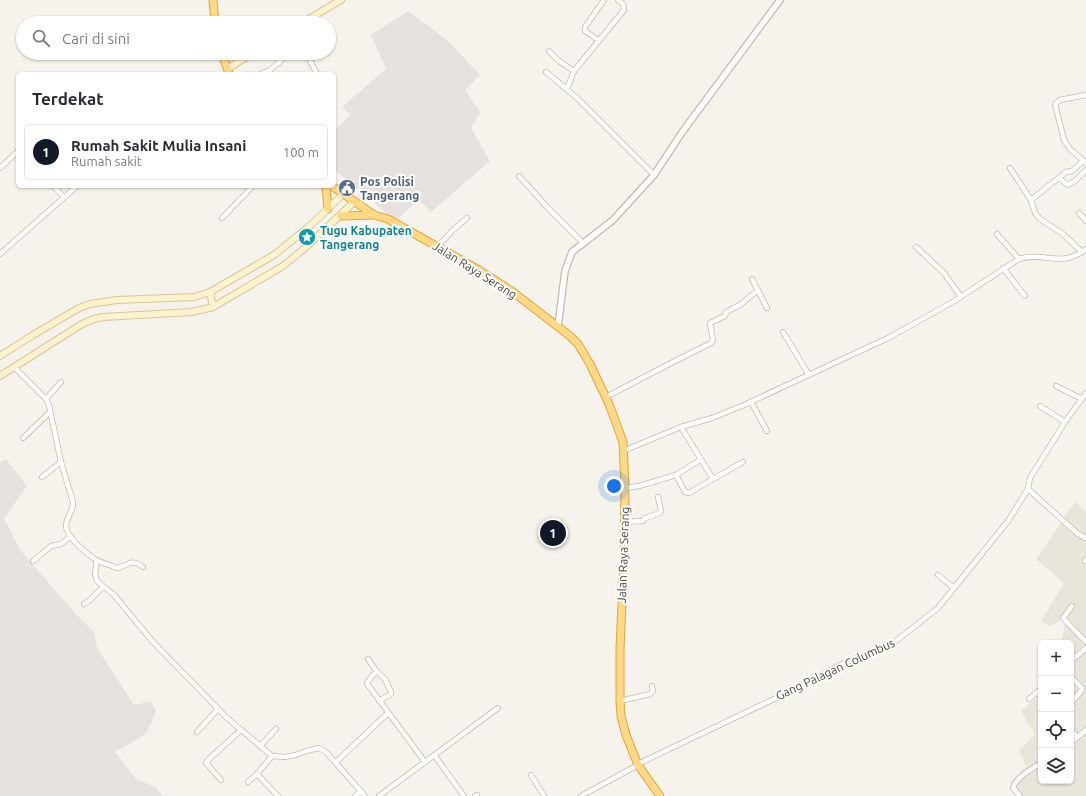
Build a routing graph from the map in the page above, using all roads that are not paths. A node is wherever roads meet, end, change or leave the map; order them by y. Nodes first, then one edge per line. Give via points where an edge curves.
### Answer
1 (213, 0) edge
2 (341, 0) edge
3 (604, 0) edge
4 (618, 0) edge
5 (780, 0) edge
6 (214, 16) edge
7 (314, 16) edge
8 (598, 40) junction
9 (549, 51) dead end
10 (224, 60) edge
11 (244, 60) edge
12 (283, 60) edge
13 (310, 60) edge
14 (574, 71) junction
15 (228, 72) edge
16 (270, 72) edge
17 (316, 72) edge
18 (546, 72) dead end
19 (567, 89) junction
20 (1086, 95) edge
21 (12, 148) dead end
22 (16, 151) edge
23 (16, 155) edge
24 (1085, 162) edge
25 (0, 168) edge
26 (1010, 168) dead end
27 (1086, 170) edge
28 (654, 175) junction
29 (519, 176) dead end
30 (1059, 178) junction
31 (55, 188) edge
32 (75, 188) edge
33 (251, 188) edge
34 (326, 188) edge
35 (335, 188) edge
36 (343, 194) junction
37 (64, 197) junction
38 (1031, 200) junction
39 (354, 202) junction
40 (328, 209) junction
41 (1079, 213) dead end
42 (374, 215) junction
43 (341, 216) junction
44 (222, 218) dead end
45 (467, 218) dead end
46 (1086, 221) edge
47 (997, 234) dead end
48 (583, 243) junction
49 (438, 246) junction
50 (916, 246) dead end
51 (1086, 249) edge
52 (1, 251) edge
53 (1082, 252) junction
54 (1019, 259) junction
55 (1003, 268) junction
56 (752, 279) dead end
57 (757, 291) junction
58 (210, 292) junction
59 (1025, 296) dead end
60 (961, 297) junction
61 (212, 307) junction
62 (767, 308) dead end
63 (558, 326) junction
64 (783, 332) dead end
65 (1, 355) edge
66 (14, 367) junction
67 (809, 375) junction
68 (0, 376) edge
69 (61, 382) dead end
70 (1056, 386) dead end
71 (1085, 396) edge
72 (606, 397) junction
73 (46, 399) junction
74 (751, 402) junction
75 (1040, 406) dead end
76 (50, 412) junction
77 (1065, 422) junction
78 (681, 427) junction
79 (767, 431) dead end
80 (23, 438) dead end
81 (623, 452) junction
82 (700, 460) junction
83 (62, 462) junction
84 (743, 462) dead end
85 (676, 475) junction
86 (42, 477) dead end
87 (713, 479) junction
88 (625, 488) junction
89 (1028, 489) junction
90 (658, 497) dead end
91 (625, 522) junction
92 (70, 537) junction
93 (1086, 538) edge
94 (97, 560) junction
95 (33, 561) dead end
96 (143, 567) dead end
97 (938, 575) dead end
98 (103, 587) junction
99 (954, 588) junction
100 (84, 604) dead end
101 (1072, 606) dead end
102 (1086, 642) edge
103 (1086, 648) edge
104 (368, 659) dead end
105 (1074, 659) edge
106 (377, 672) junction
107 (1074, 680) edge
108 (652, 686) dead end
109 (1038, 691) edge
110 (1029, 699) dead end
111 (1074, 699) edge
112 (380, 701) junction
113 (620, 701) junction
114 (498, 708) dead end
115 (218, 709) junction
116 (388, 713) junction
117 (276, 728) dead end
118 (242, 730) junction
119 (1086, 730) edge
120 (197, 732) dead end
121 (1074, 733) edge
122 (1077, 736) junction
123 (1074, 739) edge
124 (260, 746) junction
125 (272, 756) junction
126 (435, 756) junction
127 (336, 762) junction
128 (424, 762) junction
129 (640, 763) junction
130 (1038, 765) edge
131 (257, 774) junction
132 (530, 776) dead end
133 (221, 780) dead end
134 (248, 782) dead end
135 (361, 791) junction
136 (278, 796) edge
137 (355, 796) edge
138 (365, 796) edge
139 (379, 796) edge
140 (464, 796) edge
141 (544, 796) edge
142 (581, 796) edge
143 (661, 796) edge
144 (1020, 796) edge

1 - 6 highway
2 - 7 main road
3 - 8 street via 584,26 585,31
4 - 8 street via 623,4 624,10
5 - 28 street via 683,131
8 - 14 street
9 - 14 street
10 - 15 highway
11 - 15 main road
12 - 16 street
13 - 17 street
14 - 19 street
18 - 19 street
19 - 28 street
20 - 24 street via 1060,100 1055,104 1064,140
21 - 22 street
23 - 25 street
24 - 30 street
26 - 38 street
27 - 30 street via 1068,185
28 - 48 street via 613,220
29 - 48 street
30 - 38 street
31 - 37 street
32 - 37 street
33 - 44 street
34 - 40 highway
35 - 36 highway, Jalan Raya Serang
36 - 39 highway, Jalan Raya Serang
36 - 40 main road
37 - 52 street
38 - 53 street via 1040,219
39 - 42 highway, Jalan Raya Serang
39 - 43 main road
40 - 58 main road via 274,255
41 - 46 street
42 - 43 highway
42 - 49 highway, Jalan Raya Serang via 385,218
43 - 61 main road via 283,266
45 - 49 street
47 - 54 street
48 - 63 street via 572,252 565,271
49 - 63 highway, Jalan Raya Serang via 513,292
50 - 60 street via 944,273
51 - 53 street
53 - 54 street via 1068,258 1028,256
54 - 55 street
55 - 59 street
55 - 60 street
56 - 57 street
57 - 62 street
57 - 72 street via 726,312 725,316 710,324 713,340 711,343
58 - 61 main road
58 - 65 main road via 194,298 106,301 90,304
60 - 67 street via 888,338
61 - 66 main road via 192,312 94,319 71,330
63 - 72 highway, Jalan Raya Serang via 578,344
64 - 67 street
66 - 68 main road
66 - 73 street
67 - 74 street
69 - 73 street
70 - 71 street
71 - 77 street, Gang Palagan Columbus
72 - 81 highway, Jalan Raya Serang via 623,442
73 - 76 street
74 - 78 street
74 - 79 street
75 - 77 street
76 - 80 street
76 - 83 street
77 - 89 street, Gang Palagan Columbus via 1030,478
78 - 81 street
78 - 82 street
81 - 88 highway, Jalan Raya Serang
82 - 85 street
82 - 87 street
83 - 86 street
83 - 92 street via 73,502 66,524
84 - 87 street
85 - 87 street via 685,492 689,493
85 - 88 street via 646,485
88 - 91 highway, Jalan Raya Serang
89 - 93 street via 1078,534
89 - 99 street, Gang Palagan Columbus via 1008,521
90 - 91 street via 660,513 643,521
91 - 113 highway, Jalan Raya Serang
92 - 94 street
92 - 95 street via 61,544 51,546
94 - 96 street via 117,568 132,562
94 - 98 street via 95,578
97 - 99 street
98 - 100 street
98 - 115 street via 114,595 153,642
99 - 129 street, Gang Palagan Columbus via 938,608 896,642 840,665
101 - 102 street via 1062,618
103 - 105 street
104 - 106 street
106 - 112 street via 367,682
106 - 112 street via 385,679 391,692
107 - 111 street via 1082,690
108 - 113 street via 653,691 650,694
109 - 110 street
112 - 116 street
113 - 129 highway, Jalan Raya Serang via 621,716
114 - 126 street
115 - 118 street
115 - 120 street
116 - 127 street
116 - 128 street
117 - 124 street
118 - 124 street
118 - 133 street via 206,763
119 - 122 street
121 - 122 street
122 - 123 street
124 - 125 street
125 - 127 street via 296,755 319,748
125 - 131 street
126 - 128 street
126 - 140 street
127 - 135 street
128 - 139 street
129 - 142 street, Gang Palagan Columbus
129 - 143 highway
130 - 144 street via 1014,784 1013,788
131 - 134 street
131 - 136 street
132 - 141 street
135 - 137 street
135 - 138 street

